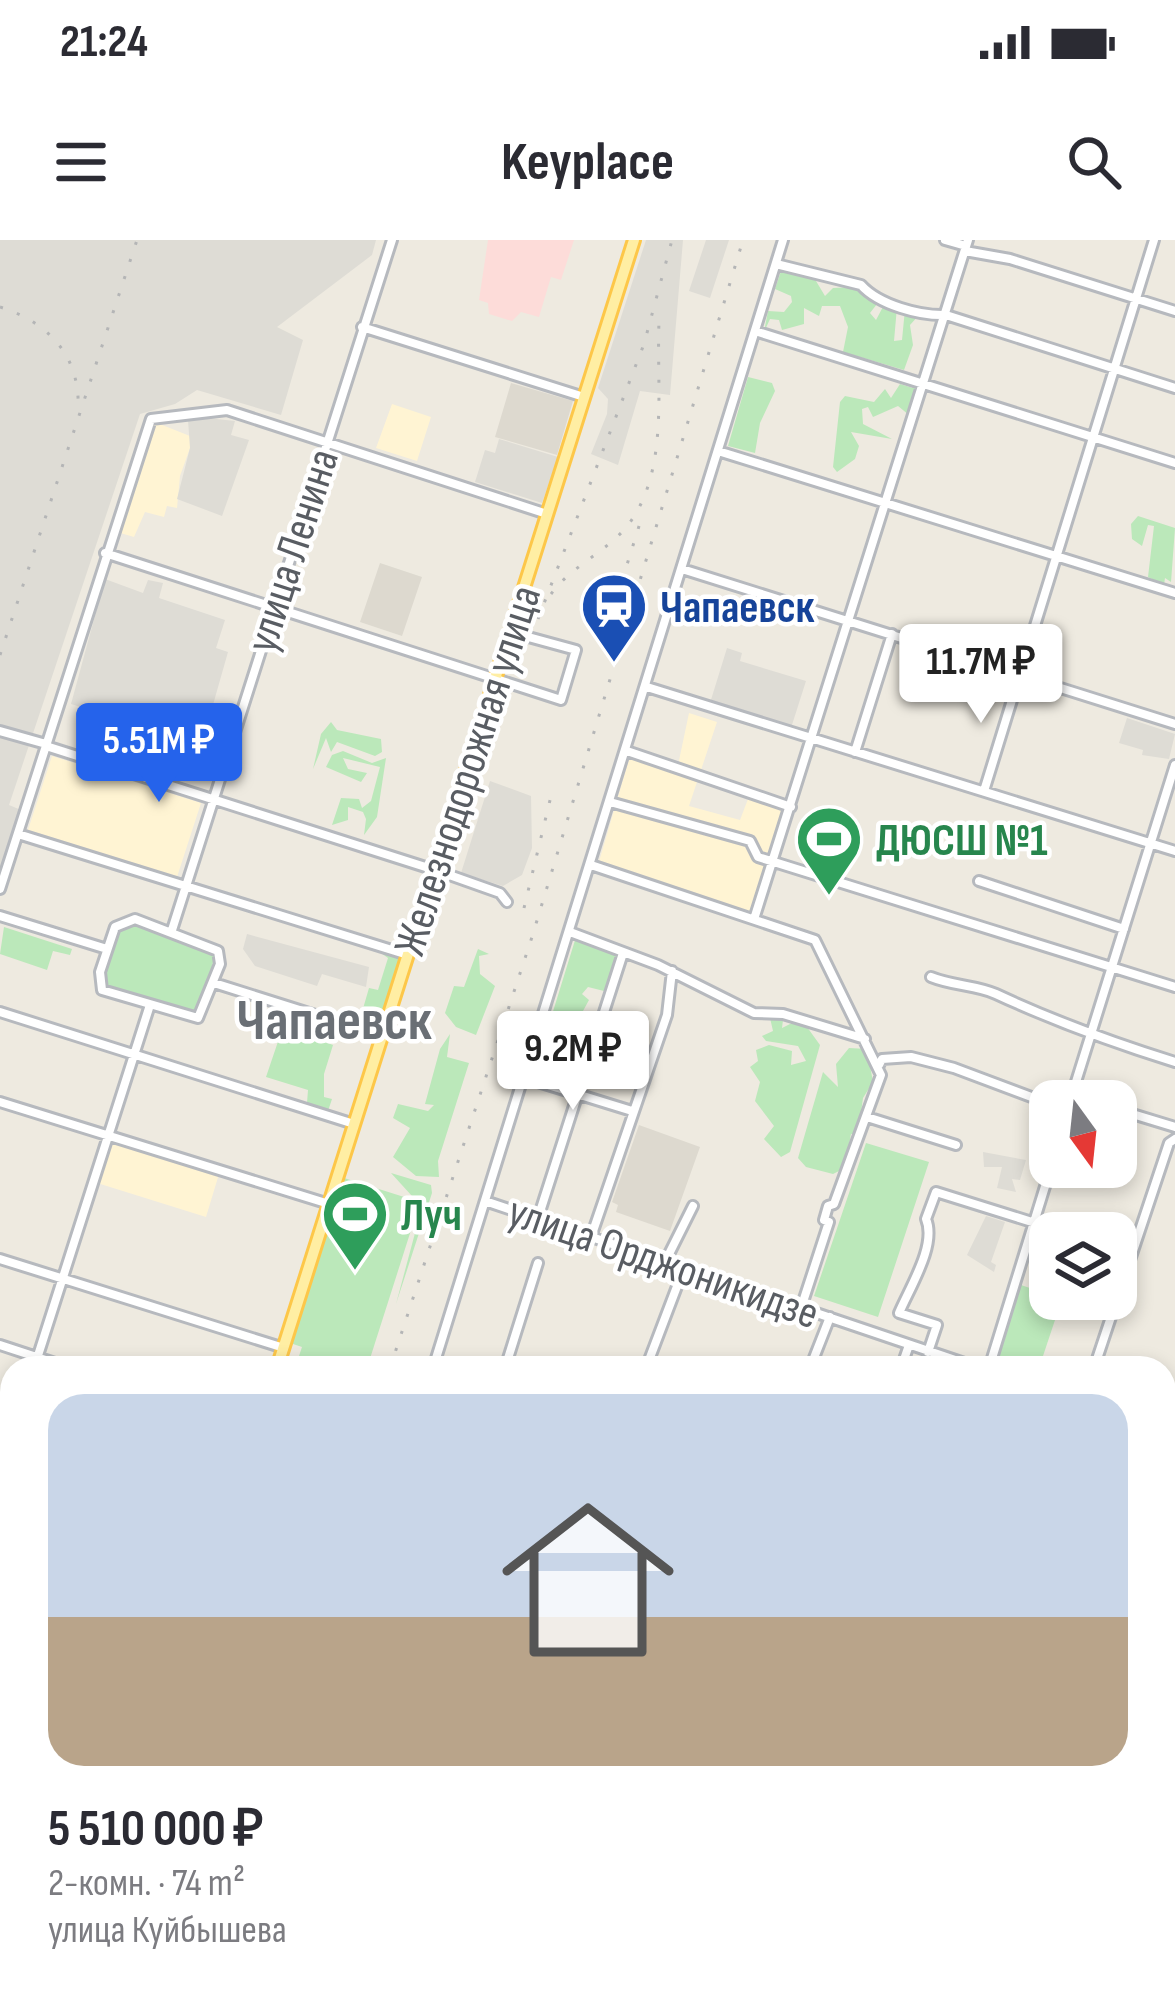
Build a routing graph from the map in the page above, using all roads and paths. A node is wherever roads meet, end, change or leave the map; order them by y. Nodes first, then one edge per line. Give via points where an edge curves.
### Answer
1 (392, 240) edge
2 (634, 240) edge
3 (783, 240) edge
4 (945, 240) edge
5 (1154, 240) edge
6 (966, 246) edge
7 (776, 264) junction
8 (1136, 298) junction
9 (1175, 311) edge
10 (946, 316) junction
11 (362, 327) junction
12 (755, 332) junction
13 (1116, 369) junction
14 (924, 386) junction
15 (1175, 388) edge
16 (584, 397) junction
17 (1095, 438) junction
18 (326, 440) junction
19 (718, 451) junction
20 (1175, 464) edge
21 (887, 505) junction
22 (547, 514) junction
23 (105, 553) junction
24 (1058, 556) junction
25 (682, 568) junction
26 (1175, 593) edge
27 (273, 608) junction
28 (850, 621) junction
29 (510, 632) junction
30 (892, 634) junction
31 (1020, 674) junction
32 (494, 682) junction
33 (647, 686) junction
34 (1175, 724) edge
35 (0, 731) edge
36 (813, 738) junction
37 (46, 745) junction
38 (627, 752) junction
39 (855, 752) junction
40 (1175, 765) edge
41 (984, 791) junction
42 (212, 799) junction
43 (610, 802) junction
44 (791, 807) junction
45 (18, 834) junction
46 (1151, 844) junction
47 (1175, 851) edge
48 (774, 862) junction
49 (591, 865) junction
50 (435, 870) junction
51 (979, 881) dead end
52 (186, 886) junction
53 (0, 889) edge
54 (507, 902) dead end
55 (0, 916) edge
56 (754, 916) junction
57 (1124, 929) junction
58 (172, 930) junction
59 (570, 932) junction
60 (619, 938) dead end
61 (107, 949) junction
62 (619, 951) junction
63 (408, 955) junction
64 (1112, 967) junction
65 (672, 971) junction
66 (932, 976) dead end
67 (214, 983) junction
68 (1175, 987) edge
69 (148, 1008) junction
70 (0, 1012) edge
71 (1090, 1035) junction
72 (382, 1036) junction
73 (867, 1041) junction
74 (134, 1055) junction
75 (890, 1058) junction
76 (1175, 1062) edge
77 (880, 1070) junction
78 (525, 1078) junction
79 (1076, 1080) edge
80 (580, 1092) junction
81 (1029, 1096) edge
82 (0, 1102) edge
83 (632, 1111) junction
84 (1137, 1114) edge
85 (867, 1118) junction
86 (354, 1124) junction
87 (1175, 1126) edge
88 (107, 1136) junction
89 (1172, 1141) edge
90 (956, 1145) dead end
91 (485, 1201) junction
92 (329, 1204) junction
93 (692, 1206) dead end
94 (538, 1218) junction
95 (1029, 1221) edge
96 (1029, 1235) edge
97 (591, 1237) junction
98 (1137, 1240) edge
99 (0, 1259) edge
100 (665, 1262) junction
101 (538, 1263) dead end
102 (684, 1268) junction
103 (62, 1278) junction
104 (801, 1308) junction
105 (830, 1317) junction
106 (1110, 1320) edge
107 (908, 1345) junction
108 (284, 1348) junction
109 (928, 1352) junction
110 (38, 1356) edge
111 (281, 1356) edge
112 (437, 1356) edge
113 (510, 1356) edge
114 (651, 1356) edge
115 (815, 1356) edge
116 (905, 1356) edge
117 (935, 1356) edge
118 (993, 1356) edge
119 (1098, 1356) edge

1 - 11 street, улица Ленина
2 - 16 main road, Железнодорожная улица
3 - 7 street
4 - 6 street
5 - 8 street
6 - 8 street
6 - 10 street
7 - 10 street
7 - 12 street
8 - 9 street
8 - 13 street
10 - 13 street
10 - 14 street
11 - 16 street
11 - 18 street, улица Ленина
12 - 14 street
12 - 19 street
13 - 15 street
13 - 17 street
14 - 17 street
14 - 21 street
16 - 22 main road, Железнодорожная улица
17 - 20 street
17 - 24 street
18 - 22 street
18 - 23 street via 219,408 155,417
18 - 27 street, улица Ленина
19 - 21 street
19 - 25 street
21 - 24 street
21 - 28 street
22 - 29 main road, Железнодорожная улица
23 - 27 street
23 - 37 street
24 - 26 street
24 - 31 street
25 - 28 street
25 - 33 street
27 - 32 street
27 - 42 street, улица Ленина
28 - 30 street
28 - 36 street
29 - 32 main road, Железнодорожная улица
29 - 32 street via 576,650 562,700
30 - 31 street
30 - 39 street
31 - 34 street
31 - 41 street
32 - 50 main road, Железнодорожная улица
33 - 36 street
33 - 38 street
35 - 37 street
36 - 39 street
36 - 44 street
37 - 42 street
37 - 45 street
38 - 43 street
38 - 44 street
39 - 41 street
40 - 46 street
41 - 46 street
42 - 50 street
42 - 52 street, улица Ленина
43 - 48 street via 750,841 758,857
43 - 49 street
44 - 48 street
45 - 52 street
45 - 53 street
46 - 47 street
46 - 57 street
48 - 56 street
48 - 64 street
49 - 56 street
49 - 59 street
50 - 54 street
50 - 63 main road, Железнодорожная улица
51 - 57 street
52 - 58 street, улица Ленина
52 - 63 street
55 - 61 street
56 - 73 street via 815,940
57 - 64 street
58 - 61 street via 126,920
58 - 67 street via 218,951
59 - 62 street
59 - 78 street
60 - 62 street
61 - 69 street via 102,990
62 - 65 street
62 - 80 street
63 - 72 main road, Железнодорожная улица
64 - 68 street
64 - 71 street
65 - 73 street via 754,1013 783,1014
65 - 83 street via 667,1015
66 - 71 street via 994,992
67 - 69 street via 193,1020
67 - 72 street
69 - 74 street
70 - 74 street
71 - 76 street
71 - 79 street
72 - 86 main road, Железнодорожная улица
73 - 75 street
73 - 77 street
74 - 86 street
74 - 88 street
75 - 77 street
75 - 81 street via 955,1068
77 - 85 street
78 - 80 street
78 - 91 street
80 - 83 street
80 - 94 street
82 - 88 street
83 - 97 street
84 - 87 street
85 - 90 street
85 - 104 street via 827,1206
86 - 92 main road, Железнодорожная улица
88 - 92 street
88 - 103 street
89 - 98 street
91 - 94 street, улица Орджоникидзе
91 - 112 street
92 - 108 main road, Железнодорожная улица
93 - 100 street
94 - 97 street, улица Орджоникидзе
95 - 109 street via 936,1192 926,1246 899,1313 937,1324
96 - 118 street
97 - 100 street, улица Орджоникидзе
99 - 103 street
100 - 102 street, улица Орджоникидзе
101 - 113 street
102 - 104 street, улица Орджоникидзе
102 - 114 street
103 - 108 street
103 - 110 street
104 - 105 street, улица Орджоникидзе
105 - 107 street, улица Орджоникидзе
105 - 115 street
106 - 119 street
107 - 109 street, улица Орджоникидзе
107 - 116 street
108 - 111 main road, Железнодорожная улица
109 - 117 street, улица Орджоникидзе

